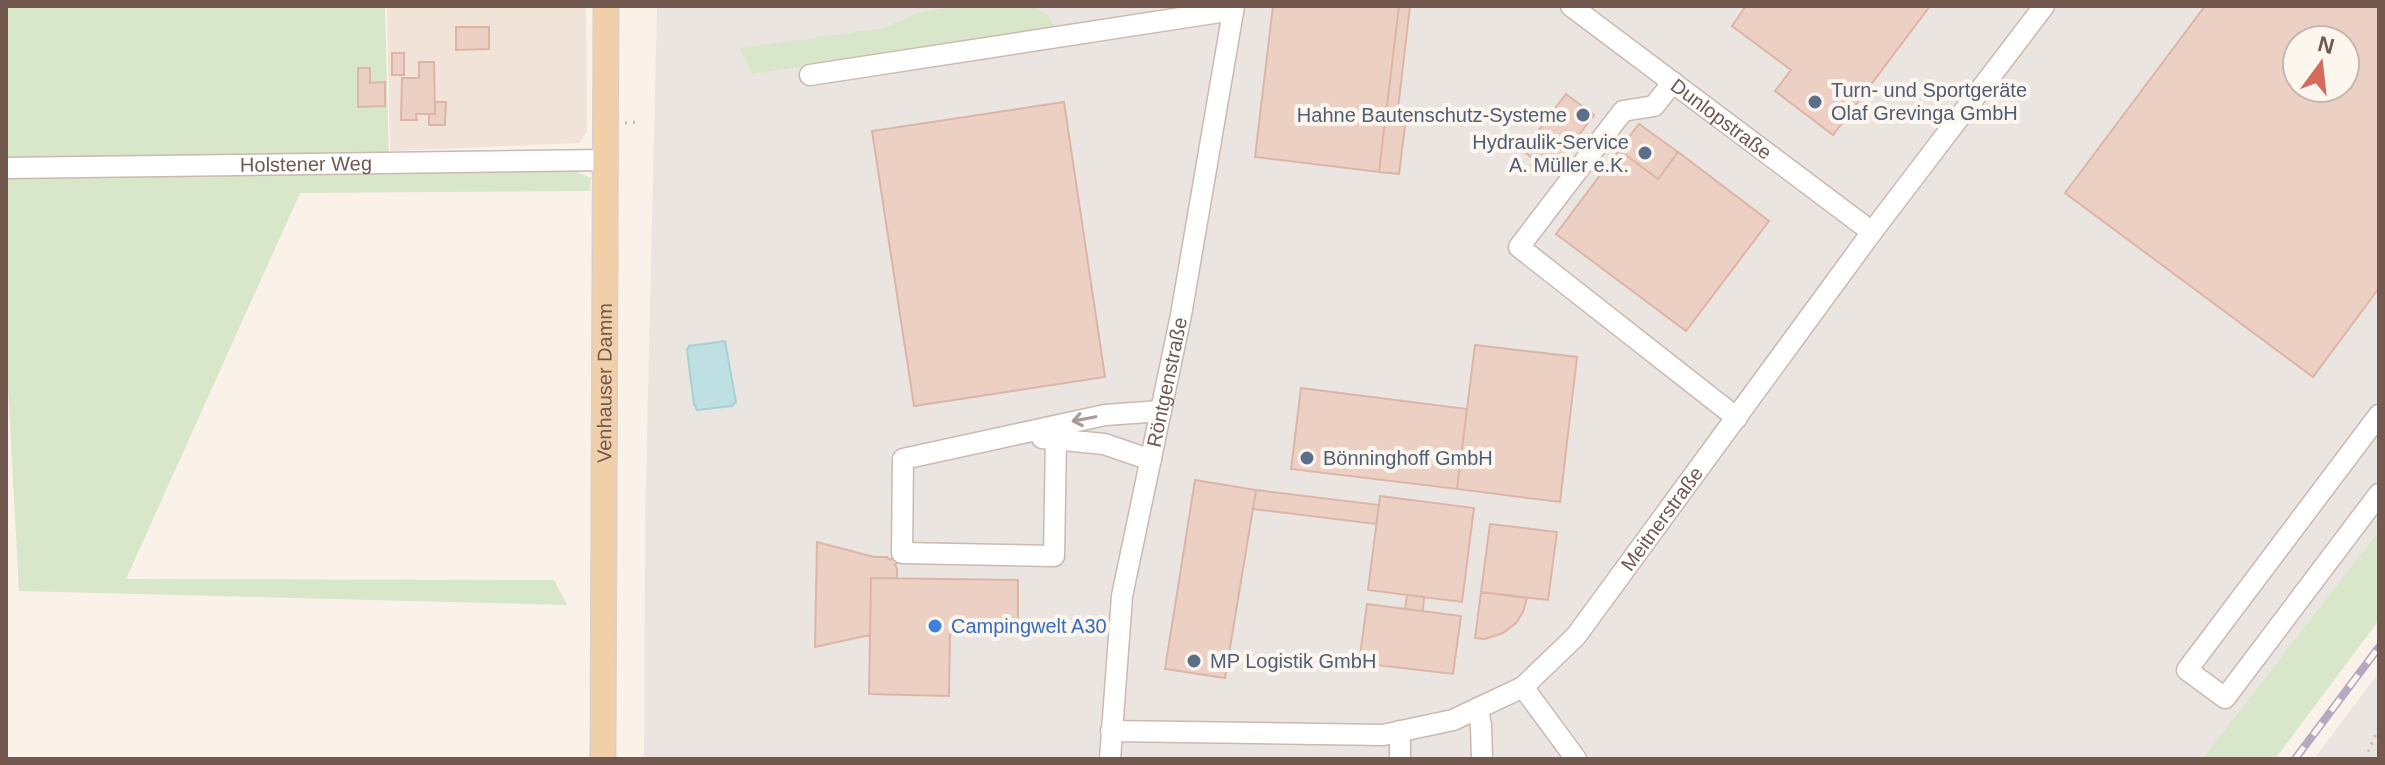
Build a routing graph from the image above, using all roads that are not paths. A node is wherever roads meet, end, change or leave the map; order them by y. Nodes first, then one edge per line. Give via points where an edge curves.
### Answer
1 (606, 6) edge
2 (1571, 6) edge
3 (2044, 6) edge
4 (1234, 8) edge
5 (810, 75) dead end
6 (1673, 82) junction
7 (605, 160) junction
8 (6, 168) edge
9 (1872, 232) junction
10 (1161, 411) junction
11 (2379, 415) edge
12 (1737, 418) junction
13 (998, 436) junction
14 (1056, 438) junction
15 (1151, 460) junction
16 (2379, 494) edge
17 (1523, 687) junction
18 (1478, 708) junction
19 (1111, 731) junction
20 (1400, 731) junction
21 (603, 759) edge
22 (1110, 759) edge
23 (1400, 759) edge
24 (1482, 759) edge
25 (1576, 759) edge

1 - 7 main road, Venhauser Damm
2 - 6 street, Dunlopstraße
3 - 9 street, Meitnerstraße
4 - 5 street
4 - 10 street, Röntgenstraße
6 - 9 street, Dunlopstraße
6 - 12 street via 1654,106 1623,111 1519,247
7 - 8 street, Holstener Weg
7 - 21 main road, Venhauser Damm
9 - 12 street, Meitnerstraße
10 -> 13 street via 1105,415
10 - 15 street, Röntgenstraße
11 - 16 street via 2187,670 2225,698
12 - 17 street, Meitnerstraße via 1576,636
13 - 14 street
13 - 14 street via 903,459 902,553 1054,556
14 - 15 street via 1104,444
15 - 19 street, Röntgenstraße via 1122,596
17 - 18 street, Meitnerstraße
17 - 25 street
18 - 20 street, Meitnerstraße via 1453,720
18 - 24 street
19 - 20 street, Meitnerstraße
19 - 22 street, Röntgenstraße
20 - 23 street

